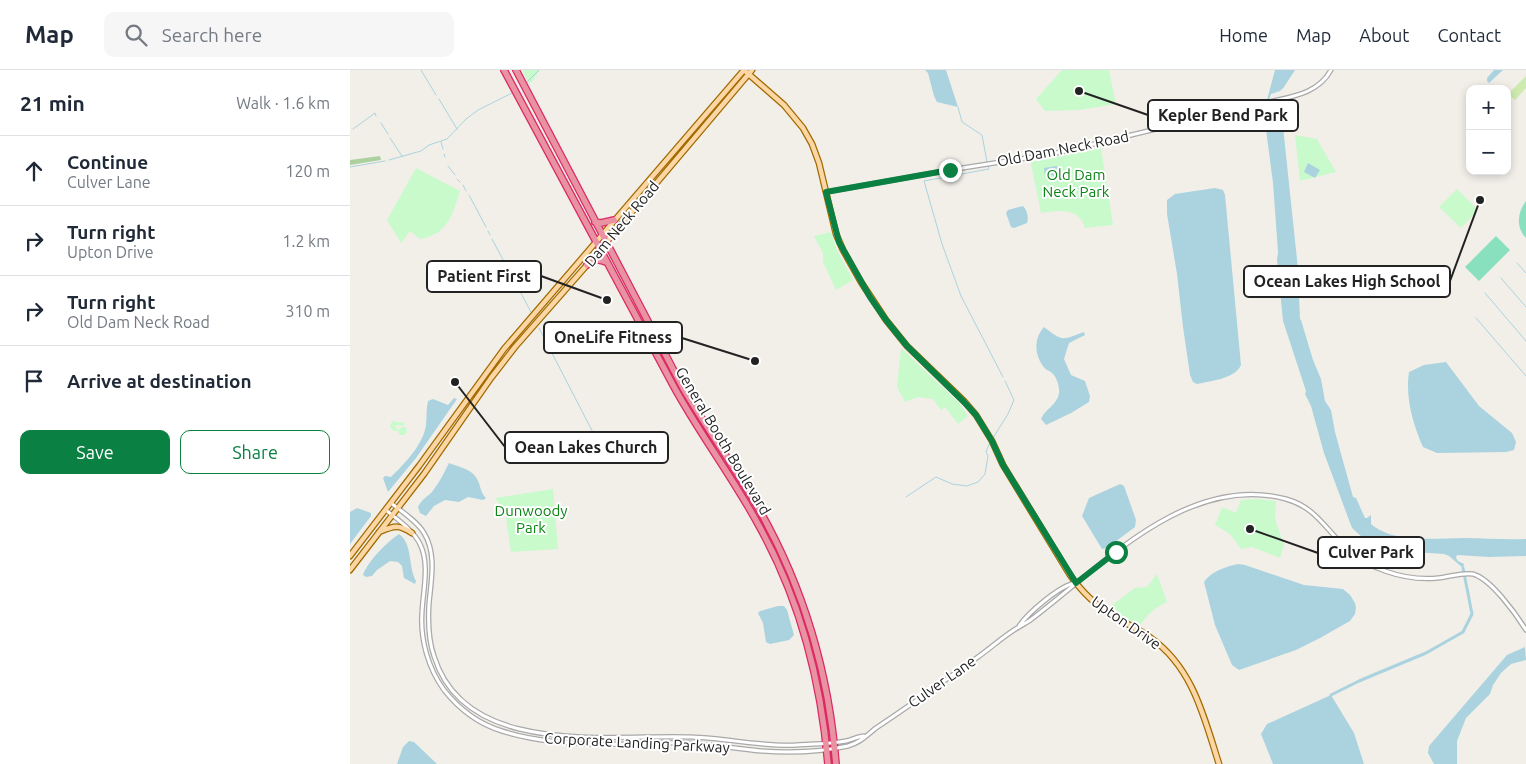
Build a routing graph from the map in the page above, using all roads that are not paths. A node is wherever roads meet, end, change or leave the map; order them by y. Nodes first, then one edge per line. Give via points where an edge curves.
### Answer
1 (504, 70) edge
2 (516, 70) edge
3 (1331, 70) edge
4 (747, 71) edge
5 (666, 160) junction
6 (672, 164) junction
7 (826, 192) junction
8 (614, 220) junction
9 (595, 222) junction
10 (601, 234) junction
11 (595, 242) junction
12 (606, 242) junction
13 (600, 250) junction
14 (607, 262) junction
15 (588, 265) junction
16 (391, 503) junction
17 (397, 508) junction
18 (386, 510) junction
19 (392, 515) junction
20 (378, 533) junction
21 (412, 533) junction
22 (350, 556) edge
23 (350, 570) edge
24 (1076, 583) junction
25 (1526, 630) edge
26 (565, 735) junction
27 (638, 738) junction
28 (565, 742) junction
29 (639, 744) junction
30 (835, 745) junction
31 (826, 746) junction
32 (828, 764) edge
33 (836, 764) edge
34 (1219, 764) edge

1 - 11 highway, General Booth Boulevard
2 - 9 highway, General Booth Boulevard
3 - 7 street, Old Dam Neck Road via 1318,86 1298,95 1052,154
4 - 5 main road, Dam Neck Road
4 - 6 main road, Dam Neck Road
4 - 7 main road, Upton Drive via 784,105 803,128 818,158
5 - 6 main road
5 - 8 main road, Dam Neck Road
6 - 12 main road, Dam Neck Road
7 - 24 main road, Upton Drive via 839,242 870,297 907,346 976,415
8 - 9 highway
8 - 10 main road, Dam Neck Road
9 - 10 highway, General Booth Boulevard
10 - 11 main road, Dam Neck Road
10 - 12 highway, General Booth Boulevard
11 - 13 highway, General Booth Boulevard
11 - 16 main road, Dam Neck Road via 500,354
12 - 13 main road, Dam Neck Road
12 - 30 highway, General Booth Boulevard via 683,388 760,510 788,567 815,640
13 - 14 highway, General Booth Boulevard
13 - 15 main road, Dam Neck Road
14 - 15 highway via 596,259
14 - 31 highway, General Booth Boulevard via 683,404 759,525 781,571 811,658
15 - 17 main road, Dam Neck Road via 495,372
16 - 17 street, Corporate Landing Parkway
16 - 18 main road, Dam Neck Road
17 - 19 main road, Dam Neck Road
17 - 26 street, Corporate Landing Parkway via 421,529 430,548 433,567 430,638 437,665 450,688 474,711 497,723
18 - 19 street, Corporate Landing Parkway
18 - 22 main road, Dam Neck Road
19 - 20 main road, Dam Neck Road
19 - 21 street, Corporate Landing Parkway
20 - 21 main road via 396,526
20 - 23 main road, Dam Neck Road
21 - 28 street, Corporate Landing Parkway via 424,558 424,646 444,689 468,714 492,728 510,734
24 - 25 street, Culver Lane via 1142,532 1166,518 1222,498 1278,497 1302,506 1320,518 1341,544 1368,564 1386,572 1420,578 1478,576 1485,580
24 - 30 street, Culver Lane via 1049,599 1030,613 1019,627 861,741
24 - 34 main road, Upton Drive via 1099,606 1151,637 1178,663 1198,700
26 - 27 street, Corporate Landing Parkway
26 - 28 street
27 - 29 street
27 - 31 street, Corporate Landing Parkway via 692,737 771,745
28 - 29 street, Corporate Landing Parkway
29 - 31 street, Corporate Landing Parkway via 703,744 771,751
30 - 31 street, Corporate Landing Parkway
30 - 33 highway, General Booth Boulevard
31 - 32 highway, General Booth Boulevard

